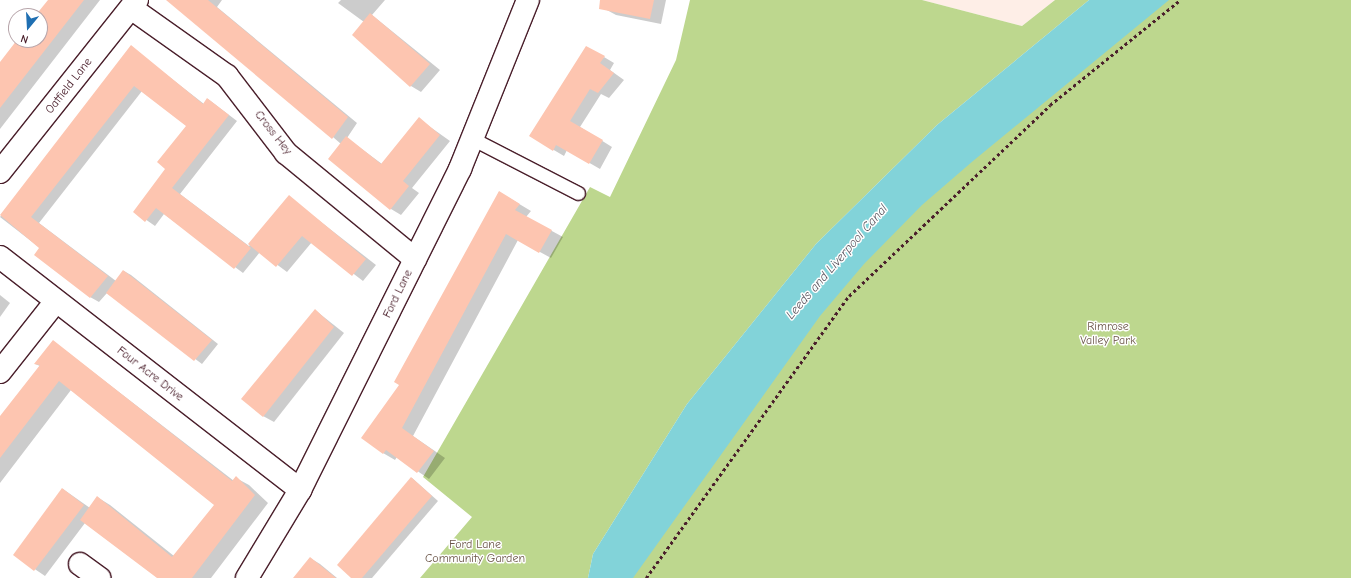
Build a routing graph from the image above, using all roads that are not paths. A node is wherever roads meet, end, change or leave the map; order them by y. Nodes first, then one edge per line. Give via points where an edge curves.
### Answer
1 (528, 0) edge
2 (134, 4) edge
3 (473, 139) junction
4 (0, 172) edge
5 (578, 193) dead end
6 (0, 257) edge
7 (415, 259) junction
8 (56, 301) junction
9 (0, 372) edge
10 (300, 490) junction
11 (80, 564) dead end
12 (99, 578) edge
13 (247, 578) edge

1 - 3 street, Ford Lane
2 - 4 street, Oatfield Lane
2 - 7 street, Cross Hey via 227,76 286,153
3 - 5 lane
3 - 7 street, Ford Lane
6 - 8 street, Four Acre Drive
7 - 10 street, Ford Lane
8 - 9 street
8 - 10 street, Four Acre Drive
10 - 13 street, Ford Lane
11 - 12 street

